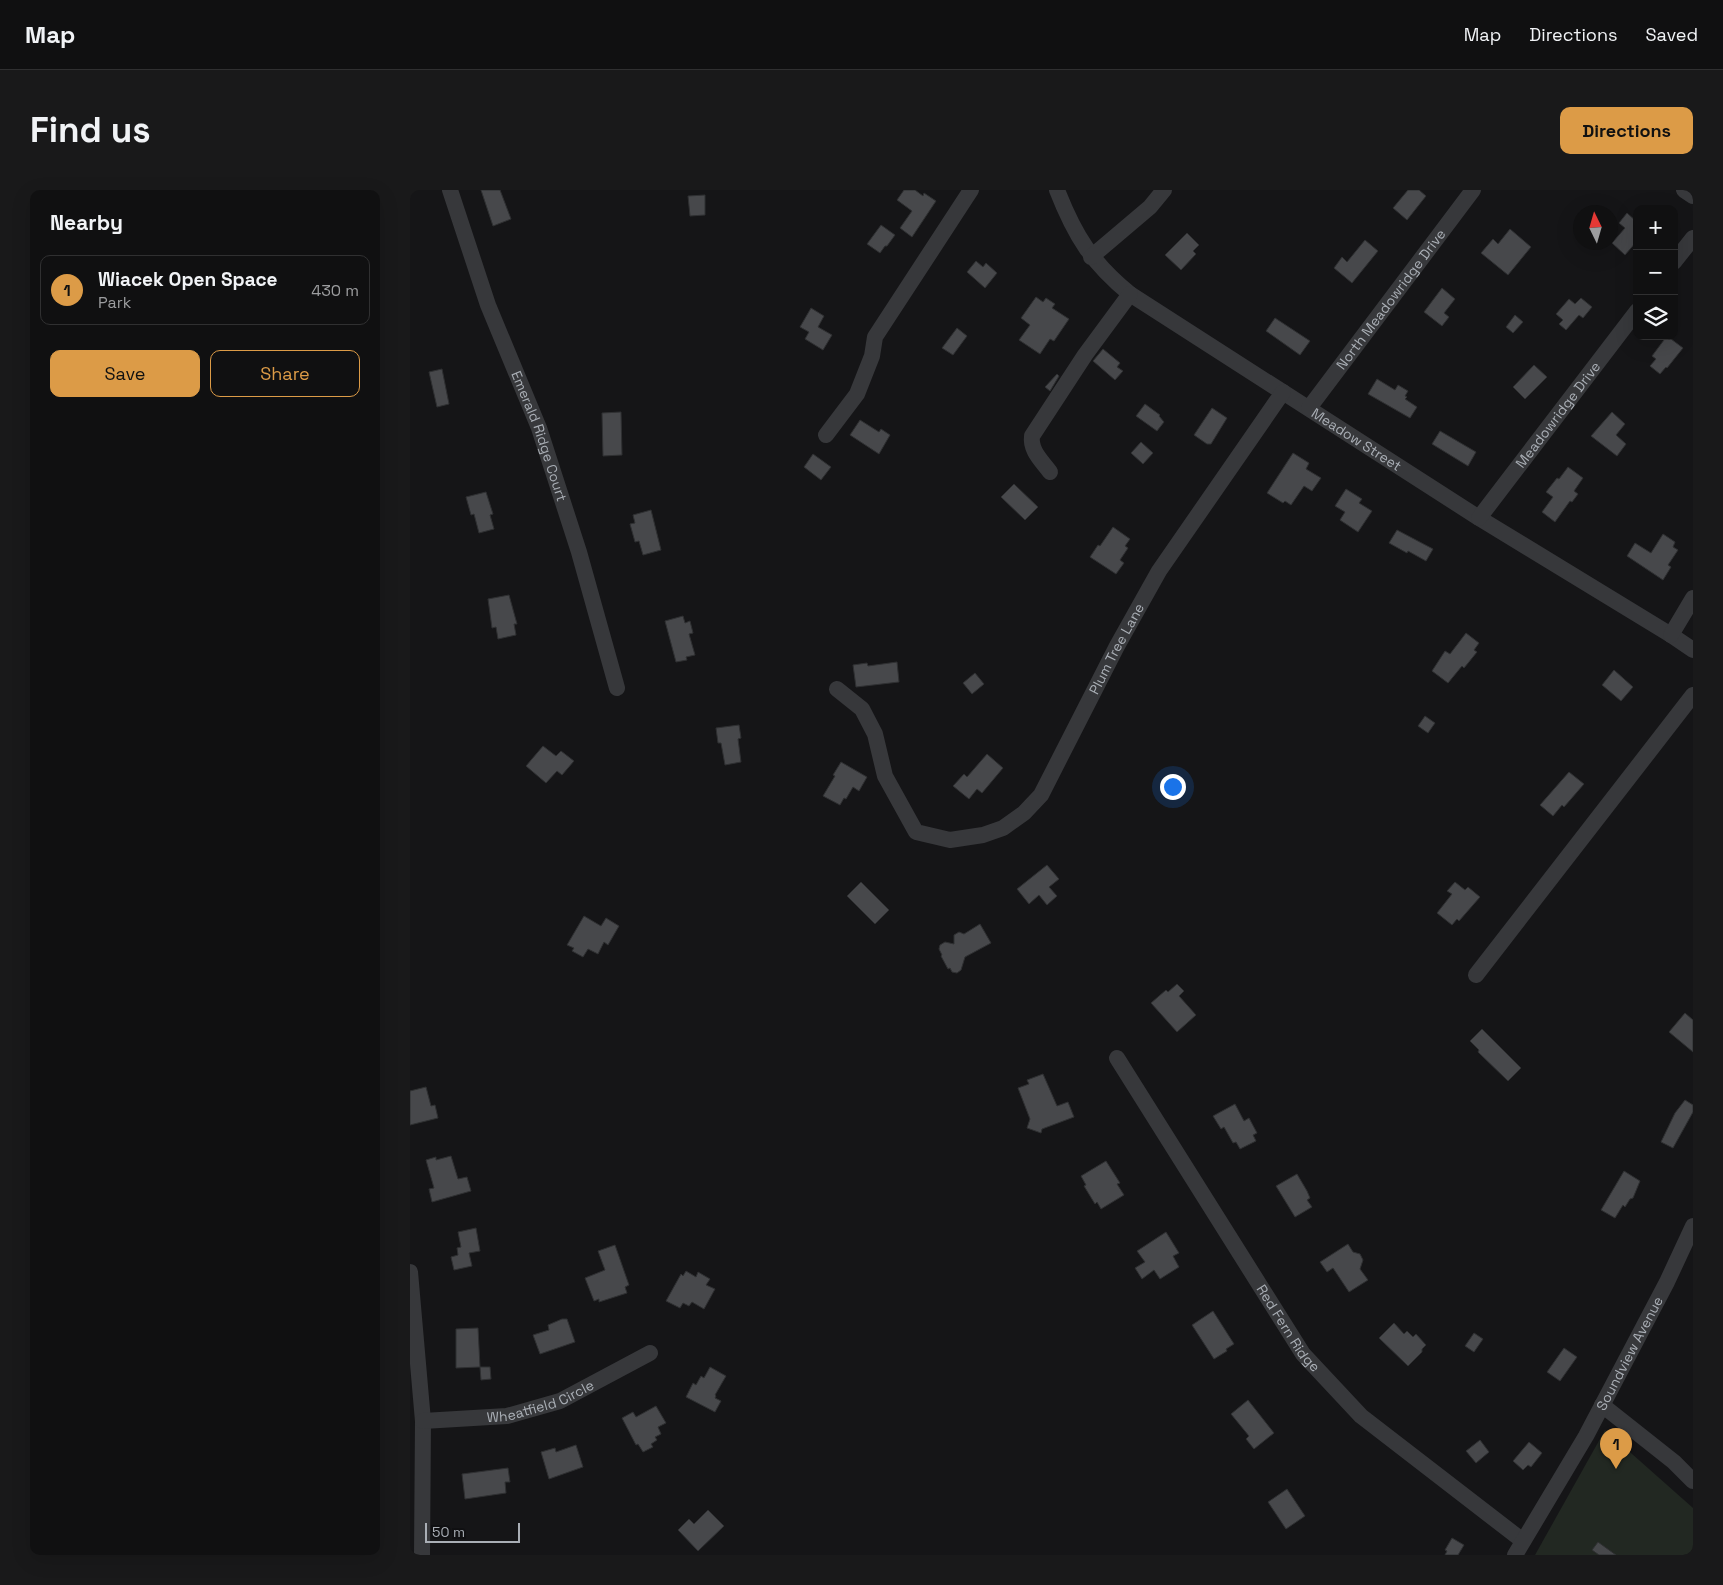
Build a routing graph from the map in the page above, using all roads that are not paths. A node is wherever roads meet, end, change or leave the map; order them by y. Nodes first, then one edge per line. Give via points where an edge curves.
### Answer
1 (450, 190) edge
2 (971, 190) edge
3 (1057, 190) edge
4 (1164, 190) edge
5 (1473, 190) edge
6 (1684, 190) edge
7 (1693, 196) edge
8 (1693, 238) edge
9 (1091, 257) junction
10 (1678, 257) edge
11 (1130, 294) junction
12 (1633, 317) edge
13 (1283, 392) junction
14 (1309, 408) junction
15 (826, 435) dead end
16 (1050, 472) dead end
17 (1479, 518) junction
18 (1693, 598) edge
19 (1671, 634) junction
20 (1693, 650) edge
21 (617, 688) dead end
22 (837, 689) dead end
23 (1693, 695) edge
24 (1476, 975) dead end
25 (1117, 1058) dead end
26 (1693, 1228) edge
27 (410, 1272) edge
28 (650, 1353) dead end
29 (1602, 1405) junction
30 (423, 1420) junction
31 (1693, 1481) edge
32 (1519, 1548) edge
33 (422, 1555) edge

1 - 21 street, Emerald Ridge Court via 488,305 539,428 580,552
2 - 15 street via 875,337 872,356 857,394
3 - 9 street, Meadow Street
4 - 9 street via 1150,207
5 - 14 street, North Meadowridge Drive
6 - 7 street
8 - 10 street
9 - 11 street, Meadow Street
11 - 13 street, Meadow Street
11 - 16 street via 1032,436 1034,449
12 - 17 street, Meadowridge Drive
13 - 14 street, Meadow Street
13 - 22 street, Plum Tree Lane via 1159,571 1041,795 1004,828 950,840 916,832 885,776 875,734 862,709
14 - 17 street, Meadow Street
17 - 19 street, Meadow Street
18 - 19 street
19 - 20 street, Meadow Street
23 - 24 street
25 - 32 street, Red Fern Ridge via 1303,1354 1361,1416
26 - 29 street, Soundview Avenue
27 - 30 street
28 - 30 street, Wheatfield Circle via 560,1401 507,1416
29 - 31 street
29 - 32 street, Soundview Avenue
30 - 33 street

